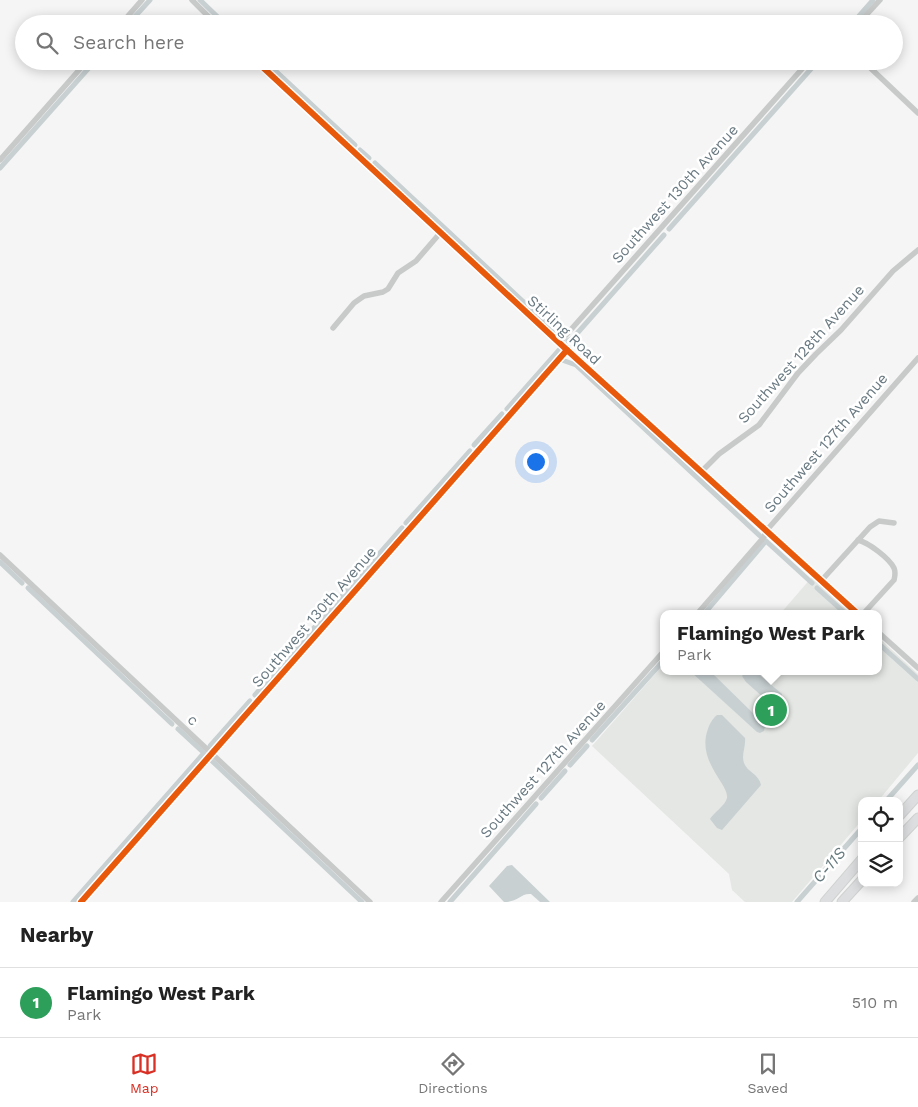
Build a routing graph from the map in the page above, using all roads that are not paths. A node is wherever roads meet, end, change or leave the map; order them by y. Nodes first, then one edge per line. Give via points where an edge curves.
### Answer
1 (142, 0) edge
2 (192, 0) edge
3 (880, 0) edge
4 (129, 15) edge
5 (207, 15) edge
6 (866, 15) edge
7 (79, 70) edge
8 (266, 70) edge
9 (801, 70) edge
10 (873, 70) edge
11 (918, 113) edge
12 (0, 160) edge
13 (440, 232) junction
14 (918, 250) edge
15 (333, 328) dead end
16 (559, 343) junction
17 (567, 350) junction
18 (918, 358) edge
19 (701, 472) junction
20 (894, 523) dead end
21 (766, 531) junction
22 (858, 540) junction
23 (0, 555) edge
24 (821, 581) junction
25 (700, 610) edge
26 (854, 610) edge
27 (866, 610) edge
28 (882, 636) edge
29 (660, 656) edge
30 (918, 668) edge
31 (211, 753) junction
32 (918, 795) edge
33 (903, 812) edge
34 (918, 818) edge
35 (903, 834) edge
36 (858, 864) edge
37 (858, 884) edge
38 (918, 898) edge
39 (81, 902) edge
40 (370, 902) edge
41 (442, 902) edge
42 (824, 902) edge
43 (842, 902) edge
44 (914, 902) edge

1 - 4 street
2 - 5 street
3 - 6 street
7 - 12 street
8 - 13 street, Stirling Road
9 - 16 street, Southwest 130th Avenue
10 - 11 street
13 - 15 street via 416,261 398,273 388,289 364,296 354,303
13 - 16 street, Stirling Road
14 - 19 street, Southwest 128th Avenue via 892,271 841,330 798,372 759,425 719,454
16 - 17 street, Stirling Road
17 - 19 street, Stirling Road
17 - 31 street, Southwest 130th Avenue
18 - 21 street, Southwest 127th Avenue
19 - 21 street, Stirling Road
20 - 22 street via 879,522
21 - 24 street, Stirling Road
21 - 25 street, Southwest 127th Avenue
22 - 24 street
22 - 27 street via 866,542 886,559 895,573 894,580
23 - 31 street, c
24 - 26 street, Stirling Road
28 - 30 street
29 - 41 street, Southwest 127th Avenue
31 - 39 street, Southwest 130th Avenue
31 - 40 street, c
32 - 33 highway
34 - 35 highway
36 - 42 highway
37 - 43 highway
38 - 44 street

